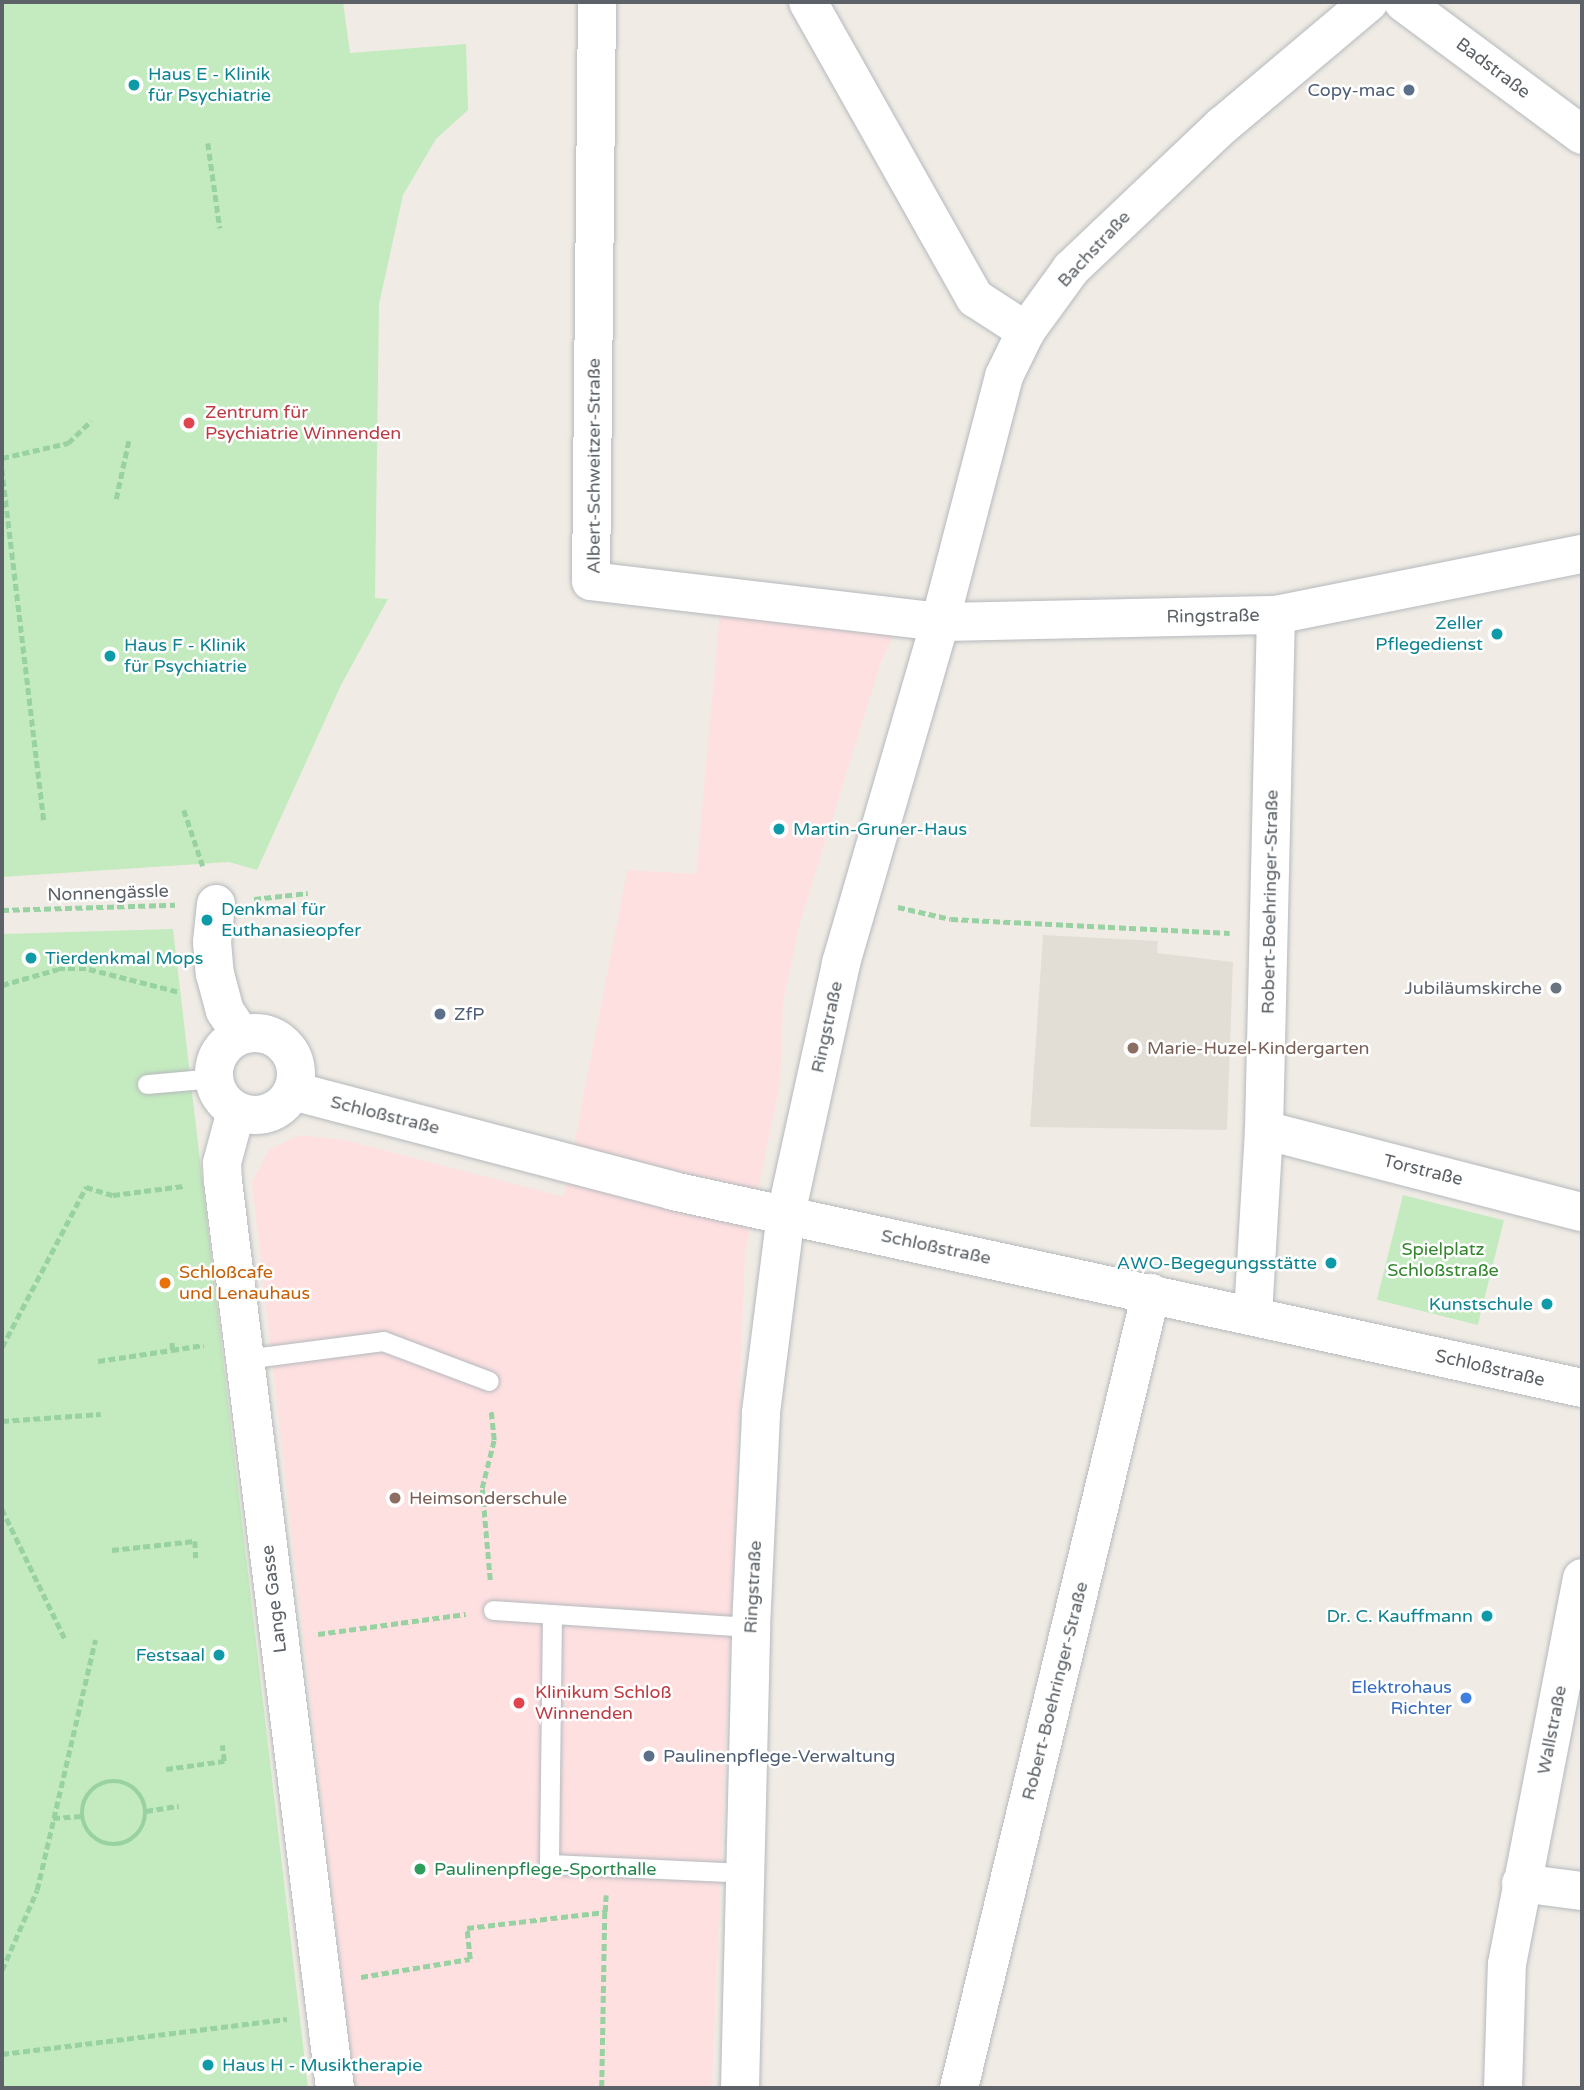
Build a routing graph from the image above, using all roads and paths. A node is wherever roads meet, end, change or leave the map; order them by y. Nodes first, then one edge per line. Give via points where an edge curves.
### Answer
1 (597, 2) edge
2 (808, 2) edge
3 (1369, 2) edge
4 (1403, 2) edge
5 (1582, 135) edge
6 (208, 143) dead end
7 (220, 228) dead end
8 (1026, 331) junction
9 (91, 421) dead end
10 (129, 439) dead end
11 (2, 458) edge
12 (2, 469) edge
13 (116, 499) dead end
14 (1582, 554) edge
15 (1276, 615) junction
16 (940, 622) junction
17 (184, 810) dead end
18 (44, 823) dead end
19 (309, 892) dead end
20 (859, 899) junction
21 (216, 904) junction
22 (2, 910) edge
23 (1270, 934) junction
24 (2, 985) edge
25 (219, 989) junction
26 (241, 1035) junction
27 (214, 1078) junction
28 (147, 1084) dead end
29 (293, 1091) junction
30 (236, 1111) junction
31 (1264, 1130) junction
32 (223, 1181) junction
33 (1582, 1212) edge
34 (786, 1214) junction
35 (1151, 1293) junction
36 (1253, 1315) junction
37 (172, 1340) dead end
38 (2, 1347) edge
39 (245, 1359) junction
40 (98, 1361) dead end
41 (489, 1381) joint
42 (1582, 1388) edge
43 (101, 1414) dead end
44 (2, 1421) edge
45 (2, 1509) edge
46 (113, 1550) dead end
47 (196, 1558) dead end
48 (1582, 1578) edge
49 (493, 1610) junction
50 (552, 1615) junction
51 (751, 1627) junction
52 (65, 1639) dead end
53 (95, 1640) dead end
54 (279, 1640) junction
55 (222, 1745) dead end
56 (166, 1769) dead end
57 (179, 1807) dead end
58 (146, 1811) junction
59 (82, 1816) junction
60 (53, 1818) junction
61 (746, 1873) junction
62 (1521, 1882) junction
63 (1582, 1891) edge
64 (2, 1970) edge
65 (380, 1973) dead end
66 (282, 2021) dead end
67 (2, 2054) edge
68 (335, 2088) edge
69 (602, 2088) edge
70 (740, 2088) edge
71 (959, 2088) edge
72 (1503, 2088) edge

1 - 16 street, Albert-Schweitzer-Straße via 591,581
2 - 8 street via 975,298
3 - 8 street, Bachstraße via 1143,197 1071,269
4 - 5 street, Badstraße
6 - 7 path
8 - 16 street, Bachstraße via 1004,376
9 - 11 path via 68,443
10 - 13 path
12 - 18 path
14 - 15 street, Ringstraße
15 - 16 street, Ringstraße
15 - 23 street, Robert-Boehringer-Straße
16 - 20 street, Ringstraße
17 - 21 path
19 - 21 path, Nonnengässle
20 - 23 path via 951,919
20 - 34 street, Ringstraße
21 - 22 path, Nonnengässle
21 - 25 street via 212,942
23 - 31 street, Robert-Boehringer-Straße
24 - 25 path via 58,969 89,969 180,992
25 - 26 street via 225,1011
26 - 27 street via 220,1052
26 - 29 street via 268,1035 289,1052 295,1064
27 - 28 lane
27 - 30 street via 225,1102
29 - 30 street via 274,1111 262,1115
29 - 34 street, Schloßstraße via 673,1191
30 - 32 street, Lange Gasse via 222,1163
31 - 33 street, Torstraße
31 - 36 street, Robert-Boehringer-Straße
32 - 38 path via 113,1195 86,1187
32 - 39 street, Lange Gasse
34 - 35 street, Schloßstraße
34 - 51 street, Ringstraße via 761,1412
35 - 36 street, Schloßstraße
35 - 71 street, Robert-Boehringer-Straße
36 - 42 street, Schloßstraße
37 - 40 path via 172,1350
39 - 41 lane via 383,1341
39 - 54 street, Lange Gasse
41 - 49 path via 494,1440 482,1488
43 - 44 path
45 - 52 path
46 - 47 path via 195,1541
48 - 62 street, Wallstraße
49 - 50 lane
49 - 54 path
50 - 51 lane
50 - 61 lane via 549,1864
51 - 61 street, Ringstraße
53 - 60 path
54 - 68 street, Lange Gasse
55 - 56 path via 224,1761
57 - 58 path
58 - 59 path via 140,1831 132,1839 111,1845 91,1836
58 - 59 path via 130,1786 111,1781 86,1797
59 - 60 path
60 - 64 path via 37,1890
61 - 70 street, Ringstraße
62 - 63 street
62 - 72 street, Wallstraße via 1504,1987
65 - 69 path via 470,1959 467,1928 605,1912
66 - 67 path

